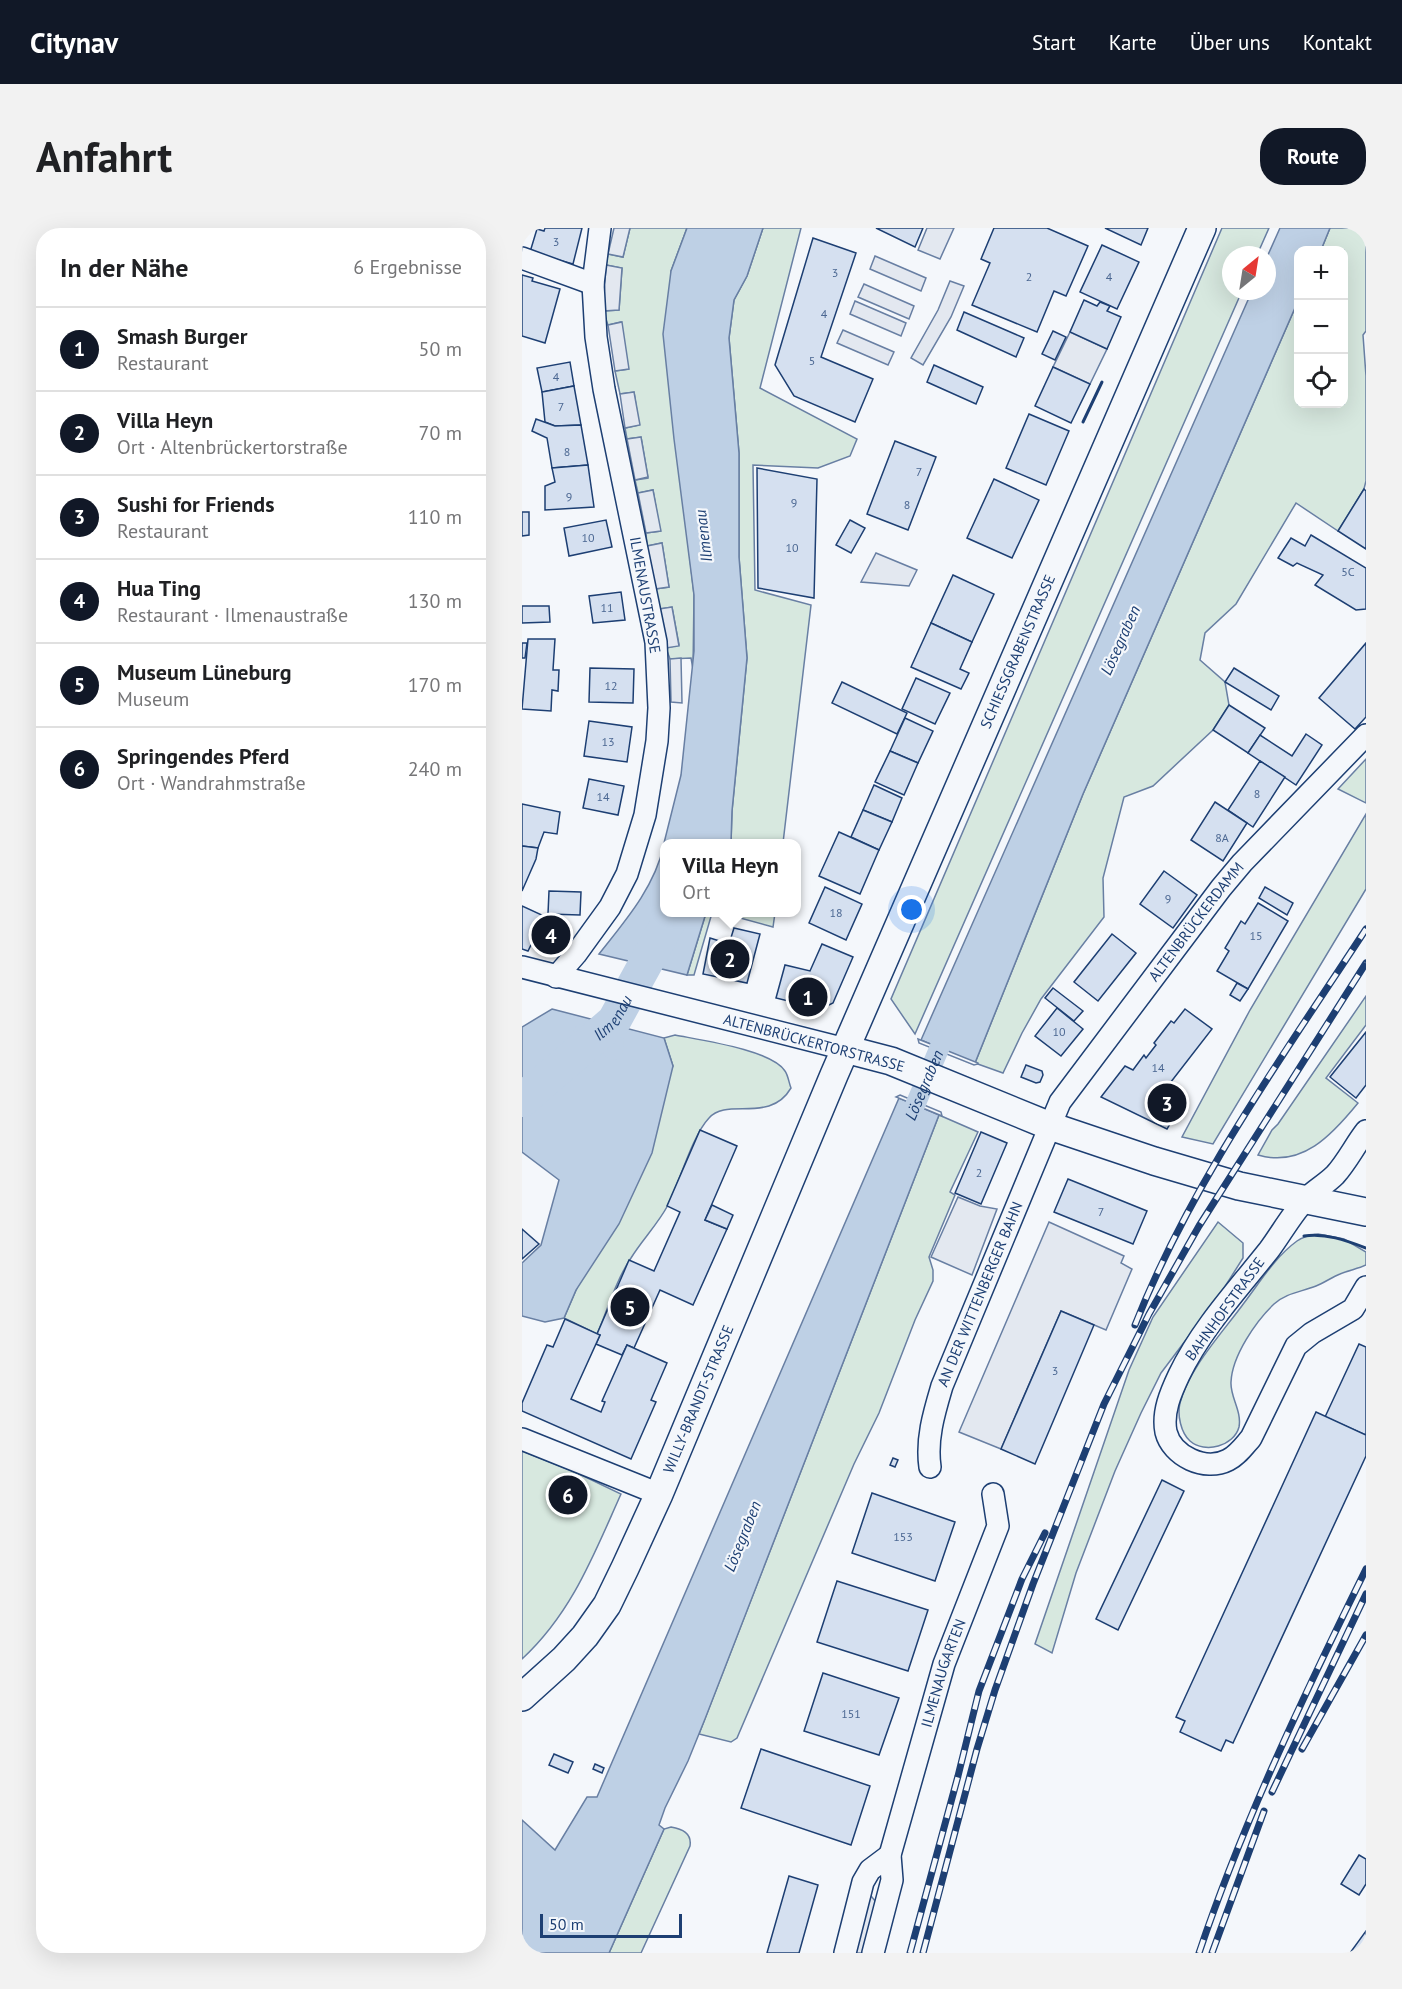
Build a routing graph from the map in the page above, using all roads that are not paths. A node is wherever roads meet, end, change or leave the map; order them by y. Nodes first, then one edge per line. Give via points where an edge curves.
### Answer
1 (600, 228) edge
2 (1202, 228) edge
3 (522, 258) edge
4 (593, 284) junction
5 (1366, 735) edge
6 (522, 967) edge
7 (565, 979) junction
8 (845, 1049) junction
9 (834, 1075) joint
10 (1050, 1126) junction
11 (1366, 1131) edge
12 (1306, 1199) junction
13 (1366, 1212) edge
14 (1366, 1287) edge
15 (522, 1439) edge
16 (930, 1467) dead end
17 (659, 1494) junction
18 (993, 1494) dead end
19 (522, 1697) edge
20 (890, 1855) junction
21 (845, 1953) edge
22 (873, 1953) edge

1 - 4 street, ILMENAUSTRASSE
2 - 8 main road, SCHIESSGRABENSTRASSE
3 - 4 street
4 - 7 street, ILMENAUSTRASSE via 604,389 656,642 659,708 645,815 627,874 610,907 576,954
5 - 10 street, ALTENBRÜCKERDAMM via 1221,888 1060,1102
6 - 7 street, ALTENBRÜCKERTORSTRASSE
7 - 8 street, ALTENBRÜCKERTORSTRASSE
8 - 9 main road, SCHIESSGRABENSTRASSE
8 - 10 main road, ALTENBRÜCKERTORSTRASSE via 891,1061
9 - 17 main road, WILLY-BRANDT-STRASSE
10 - 12 main road, ALTENBRÜCKERTORSTRASSE via 1239,1186
10 - 16 street, AN DER WITTENBERGER BAHN via 942,1386 932,1418
11 - 12 street, BAHNHOFSTRASSE via 1335,1175
12 - 13 main road, ALTENBRÜCKERTORSTRASSE
12 - 14 street, BAHNHOFSTRASSE via 1202,1337 1181,1371 1165,1416 1166,1431 1175,1450 1187,1458 1213,1463 1227,1461 1241,1450 1251,1438 1296,1346 1353,1309
15 - 17 street
17 - 19 main road, WILLY-BRANDT-STRASSE via 607,1605 564,1659
18 - 20 street, ILMENAUGARTEN via 998,1526 944,1664
20 - 21 street via 870,1870 862,1882
20 - 22 street, ILMENAUGARTEN via 892,1880

